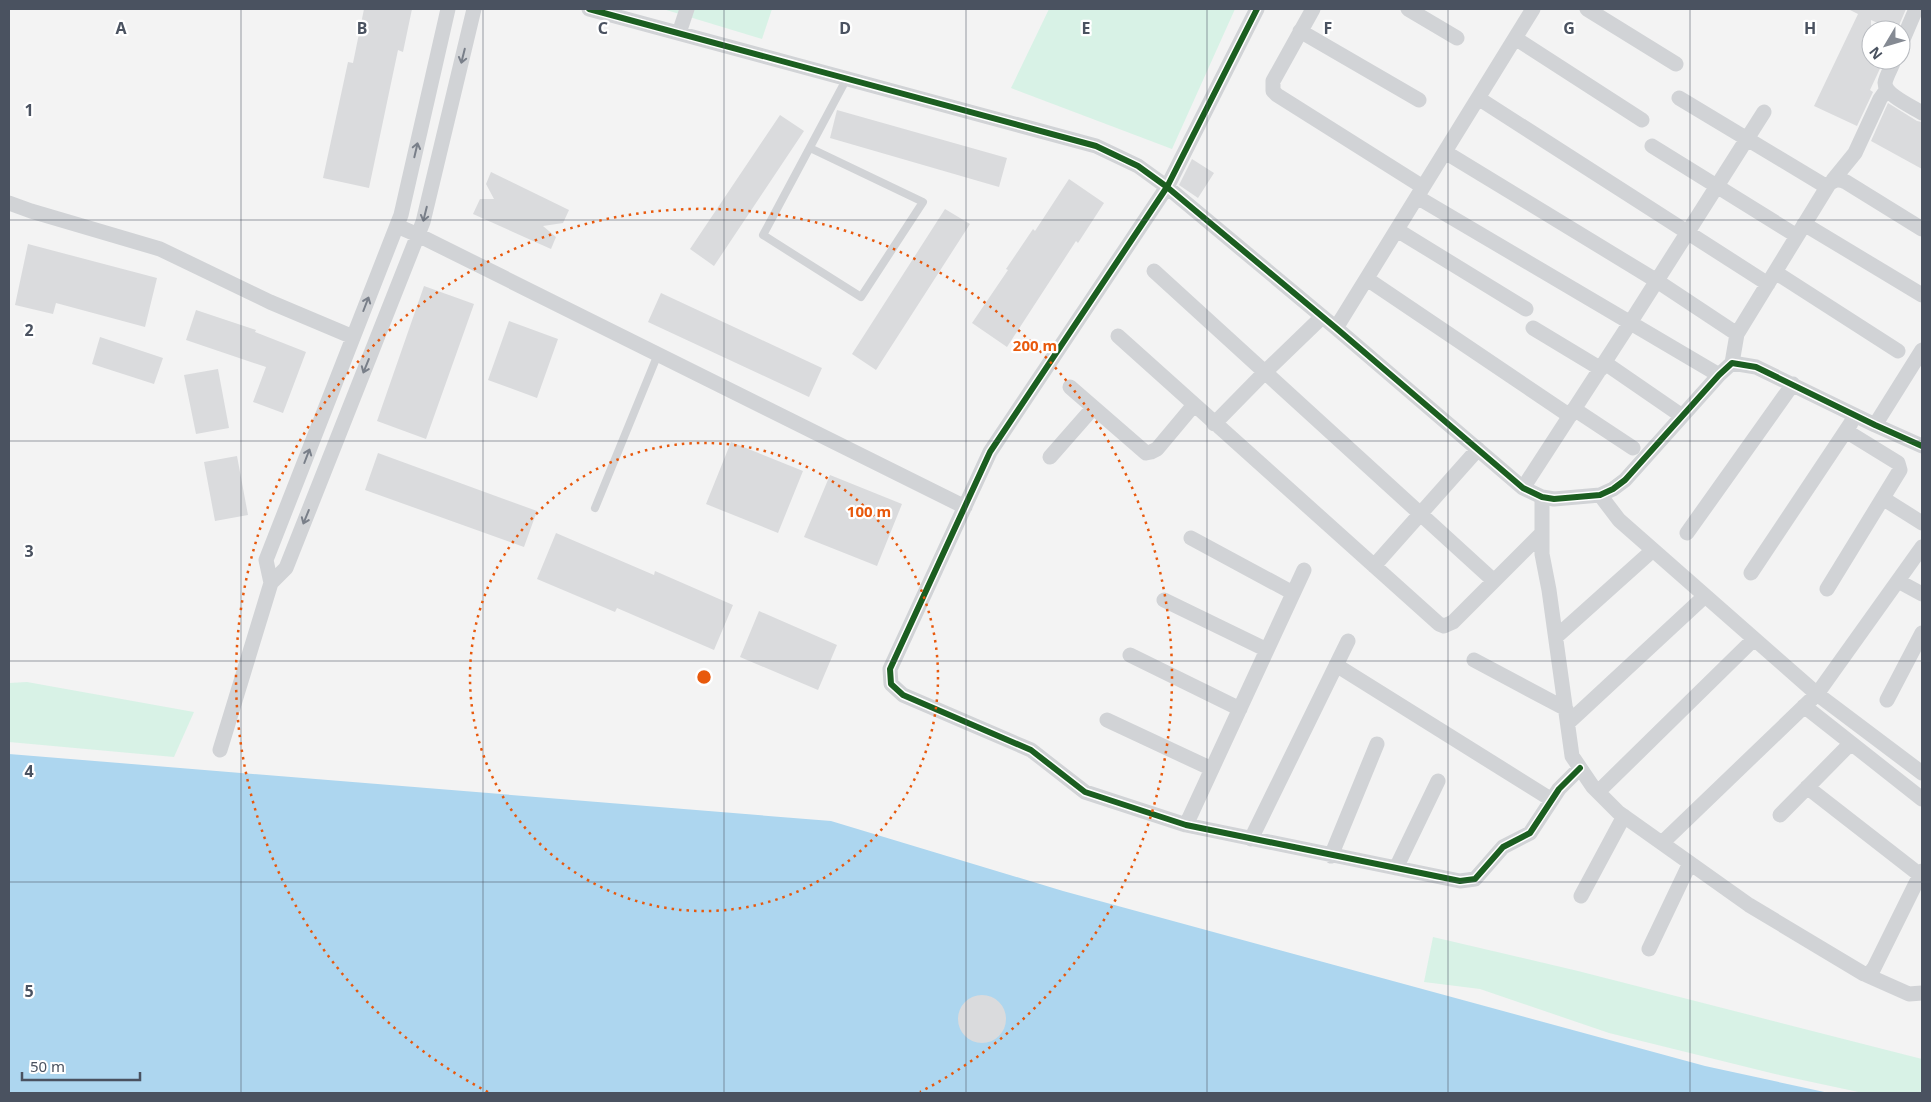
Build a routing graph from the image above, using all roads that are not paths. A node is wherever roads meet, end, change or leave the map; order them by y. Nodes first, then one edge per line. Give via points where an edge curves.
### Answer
1 (448, 9) edge
2 (474, 9) edge
3 (589, 9) edge
4 (687, 9) edge
5 (1257, 9) edge
6 (1313, 9) edge
7 (1408, 9) edge
8 (1533, 9) edge
9 (1587, 9) edge
10 (1916, 9) edge
11 (1911, 21) edge
12 (1300, 31) junction
13 (679, 33) junction
14 (1458, 38) dead end
15 (1515, 38) junction
16 (1676, 64) dead end
17 (1890, 70) edge
18 (847, 78) junction
19 (1887, 89) junction
20 (1478, 98) junction
21 (1678, 98) dead end
22 (1419, 100) dead end
23 (1764, 112) dead end
24 (1922, 113) edge
25 (1642, 120) dead end
26 (1747, 140) junction
27 (1652, 146) dead end
28 (810, 148) dead end
29 (1445, 152) junction
30 (1830, 184) junction
31 (1718, 186) junction
32 (1167, 187) junction
33 (1420, 192) junction
34 (9, 203) edge
35 (396, 226) junction
36 (1922, 229) edge
37 (1397, 230) junction
38 (1801, 230) junction
39 (1688, 233) junction
40 (418, 234) junction
41 (1154, 271) dead end
42 (1367, 278) junction
43 (1771, 278) junction
44 (1658, 281) junction
45 (1922, 295) edge
46 (1526, 309) dead end
47 (1322, 317) junction
48 (1630, 324) junction
49 (1336, 328) junction
50 (1533, 328) dead end
51 (1738, 334) junction
52 (1118, 336) dead end
53 (353, 337) junction
54 (1922, 350) edge
55 (1898, 351) dead end
56 (658, 354) junction
57 (1732, 363) junction
58 (1603, 366) junction
59 (1265, 372) junction
60 (1719, 375) junction
61 (1792, 384) junction
62 (1070, 387) dead end
63 (1194, 406) junction
64 (1093, 408) junction
65 (1572, 413) junction
66 (1682, 416) junction
67 (1856, 416) junction
68 (1214, 424) junction
69 (1875, 425) junction
70 (1846, 430) junction
71 (1922, 446) edge
72 (1633, 448) dead end
73 (1478, 449) junction
74 (1050, 456) dead end
75 (1523, 488) junction
76 (1600, 494) junction
77 (1542, 497) junction
78 (1884, 499) junction
79 (965, 507) junction
80 (595, 508) dead end
81 (1420, 514) junction
82 (1922, 523) edge
83 (1542, 533) junction
84 (1687, 533) dead end
85 (1191, 538) dead end
86 (1922, 547) edge
87 (1653, 550) junction
88 (1374, 566) junction
89 (1304, 570) dead end
90 (1751, 573) dead end
91 (1494, 581) junction
92 (1898, 581) junction
93 (271, 583) junction
94 (1827, 589) dead end
95 (1293, 593) junction
96 (1922, 594) edge
97 (1705, 596) junction
98 (1164, 600) dead end
99 (1922, 633) edge
100 (1556, 637) junction
101 (1754, 639) junction
102 (1348, 641) dead end
103 (1267, 650) junction
104 (1130, 655) dead end
105 (1474, 660) dead end
106 (1336, 665) junction
107 (1817, 694) junction
108 (1887, 700) dead end
109 (1804, 706) junction
110 (1240, 709) junction
111 (1567, 716) junction
112 (1107, 720) dead end
113 (1851, 743) junction
114 (1377, 744) dead end
115 (220, 750) dead end
116 (1580, 768) junction
117 (1212, 769) junction
118 (1922, 773) edge
119 (1438, 782) dead end
120 (1807, 787) junction
121 (1598, 792) junction
122 (1922, 799) edge
123 (1552, 800) junction
124 (1780, 815) dead end
125 (1624, 816) junction
126 (1186, 825) junction
127 (1251, 839) junction
128 (1662, 843) junction
129 (1331, 856) junction
130 (1690, 863) junction
131 (1396, 868) junction
132 (1921, 873) edge
133 (1582, 896) dead end
134 (1649, 949) dead end
135 (1864, 974) junction
136 (1922, 993) edge

35 -> 1 street
2 -> 40 street
3 - 13 street
4 - 13 street
5 - 32 street
6 - 12 street
7 - 14 street
8 - 15 street
9 - 16 street
10 - 11 street
12 - 22 street
12 - 33 street via 1272,81 1273,91
13 - 18 street
15 - 20 street
15 - 25 street
17 - 19 street
18 - 28 lane via 763,235 861,297 923,202
18 - 32 street via 1096,146 1138,166
19 - 24 street
19 - 30 street via 1855,153
20 - 29 street
20 - 39 street
21 - 26 street
23 - 26 street
26 - 30 street
26 - 31 street
27 - 31 street
29 - 33 street
29 - 44 street
30 - 36 street via 1839,179 1846,182
30 - 38 street
31 - 38 street
31 - 39 street
32 - 47 street
32 - 79 street via 990,452
33 - 37 street
33 - 48 street
34 - 53 street via 160,249 270,302
35 - 40 street
53 -> 35 street
37 - 42 street
37 - 46 street
38 - 43 street
38 - 45 street
39 - 43 street
39 - 44 street
40 - 56 street
40 -> 93 street via 286,568
41 - 59 street
42 - 49 street
42 - 65 street
43 - 51 street
43 - 55 street
44 - 48 street
44 - 51 street
47 - 49 street
47 - 59 street
48 - 58 street
48 - 60 street
49 - 73 street
50 - 58 street
51 - 57 street
52 - 63 street
93 -> 53 street via 266,560
54 - 69 street
56 - 79 street
56 - 80 lane
57 - 60 street
57 - 61 street via 1756,367
58 - 65 street
58 - 66 street
59 - 68 street
59 - 81 street
60 - 66 street
61 - 67 street
61 - 84 street
62 - 64 street
63 - 64 street via 1157,449 1146,453
63 - 68 street
64 - 74 street
65 - 72 street
65 - 75 street
66 - 76 street via 1625,480
67 - 69 street
67 - 70 street
68 - 88 street
69 - 71 street
70 - 78 street via 1900,466 1899,475
70 - 90 street
73 - 75 street
73 - 81 street
75 - 77 street
76 - 77 street via 1554,499
76 - 87 street via 1619,520
77 - 83 street
78 - 82 street
78 - 94 street
79 - 126 street via 890,669 891,684 903,695 1031,750 1084,792
81 - 88 street
81 - 91 street
83 - 91 street
83 - 100 street via 1542,554
85 - 95 street
86 - 92 street
87 - 97 street
87 - 100 street
88 - 91 street via 1444,626 1453,622
89 - 95 street
92 - 96 street
92 - 107 street
93 - 115 street
95 - 103 street
97 - 101 street
97 - 111 street
98 - 103 street
99 - 108 street
100 - 111 street
101 - 107 street
101 - 121 street
102 - 106 street
103 - 110 street
104 - 110 street
105 - 111 street
106 - 123 street
106 - 127 street
107 - 109 street
107 - 118 street
109 - 113 street
109 - 128 street
110 - 117 street
111 - 116 street via 1572,756
112 - 117 street
113 - 120 street
113 - 122 street
114 - 129 street
116 - 121 street
116 - 123 street
117 - 126 street
119 - 131 street
120 - 124 street
120 - 132 street
121 - 125 street
123 - 131 street via 1530,833 1503,847 1475,879 1460,881
125 - 128 street
125 - 133 street
126 - 127 street
127 - 129 street
128 - 130 street
129 - 131 street
130 - 134 street
130 - 135 street via 1749,905
132 - 135 street via 1874,968
135 - 136 street via 1909,994

